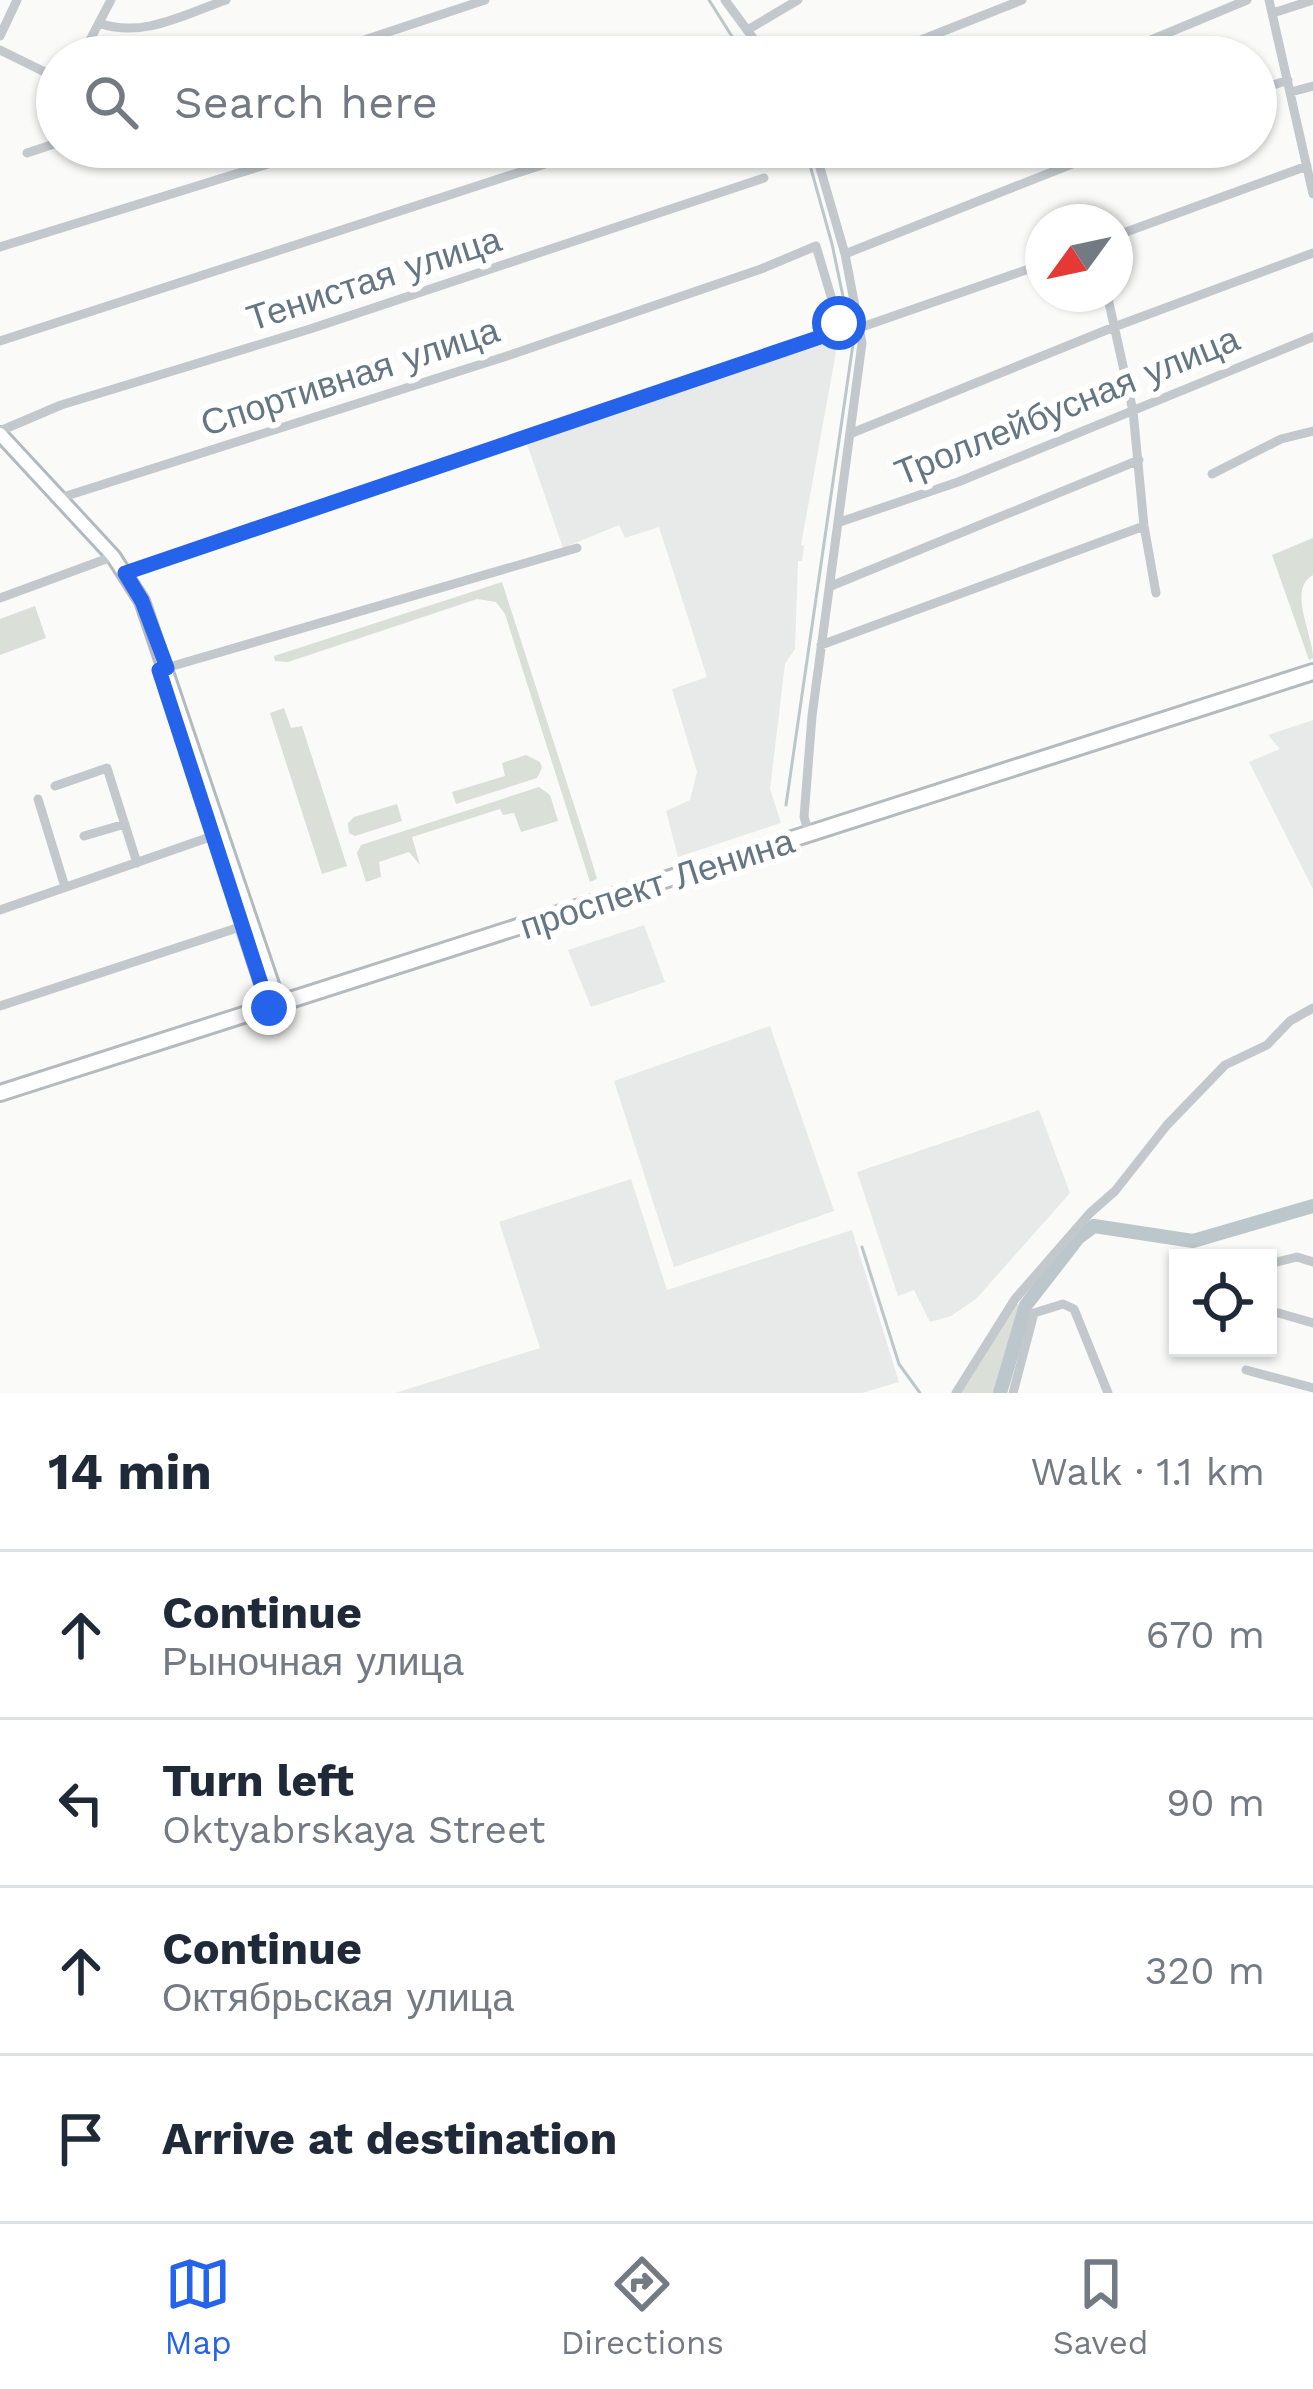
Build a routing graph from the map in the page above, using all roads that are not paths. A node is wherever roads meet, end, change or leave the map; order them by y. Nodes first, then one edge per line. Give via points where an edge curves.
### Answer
1 (17, 0) edge
2 (111, 0) edge
3 (226, 0) edge
4 (485, 0) edge
5 (725, 0) edge
6 (798, 0) edge
7 (1022, 0) edge
8 (1247, 0) edge
9 (1269, 0) edge
10 (1313, 0) edge
11 (1273, 13) junction
12 (99, 23) junction
13 (749, 29) junction
14 (0, 36) edge
15 (92, 36) edge
16 (376, 36) edge
17 (754, 36) edge
18 (931, 36) edge
19 (1160, 36) edge
20 (0, 50) edge
21 (36, 68) edge
22 (1288, 80) junction
23 (1277, 84) edge
24 (1313, 86) edge
25 (1291, 92) junction
26 (36, 150) edge
27 (27, 153) dead end
28 (1307, 166) junction
29 (254, 168) edge
30 (532, 168) edge
31 (820, 168) edge
32 (1062, 168) edge
33 (764, 178) dead end
34 (1312, 180) edge
35 (1313, 194) edge
36 (1133, 229) edge
37 (0, 247) edge
38 (1313, 253) edge
39 (845, 254) junction
40 (1025, 270) edge
41 (1111, 312) edge
42 (1114, 327) junction
43 (860, 328) junction
44 (1313, 337) edge
45 (0, 341) edge
46 (1133, 412) junction
47 (1313, 431) edge
48 (0, 432) edge
49 (852, 433) junction
50 (0, 444) edge
51 (1139, 460) junction
52 (1213, 474) dead end
53 (60, 498) junction
54 (840, 522) junction
55 (1144, 526) junction
56 (577, 548) dead end
57 (106, 559) junction
58 (125, 573) junction
59 (830, 586) junction
60 (1156, 593) dead end
61 (0, 598) edge
62 (821, 645) junction
63 (163, 669) junction
64 (1313, 672) edge
65 (55, 786) dead end
66 (38, 800) dead end
67 (125, 824) junction
68 (84, 836) dead end
69 (213, 836) junction
70 (810, 836) junction
71 (137, 863) junction
72 (65, 887) junction
73 (0, 910) edge
74 (250, 929) junction
75 (0, 1006) edge
76 (274, 1007) junction
77 (1313, 1008) edge
78 (0, 1093) edge
79 (1277, 1262) edge
80 (1313, 1262) edge
81 (1018, 1302) junction
82 (1034, 1313) junction
83 (1277, 1313) edge
84 (1313, 1323) edge
85 (1246, 1370) dead end
86 (1313, 1388) edge
87 (1012, 1392) edge
88 (956, 1393) edge
89 (1108, 1393) edge

1 - 14 street
2 - 12 street
3 - 12 street via 146,28 122,32
4 - 16 street
5 - 13 street
6 - 13 street
7 - 18 street
8 - 19 street
9 - 11 street
10 - 11 street
11 - 22 street
12 - 15 street
13 - 17 street
20 - 21 street
22 - 23 street
22 - 25 street
24 - 25 street
25 - 28 street
26 - 27 street
28 - 34 street
28 - 36 street
29 - 37 street
30 - 45 street
31 - 39 street
32 - 39 street
33 - 48 street, Тенистая улица via 61,405
34 - 35 street
38 - 42 street
39 - 43 street
40 - 43 street
41 - 42 street
42 - 46 street
42 - 49 street
43 - 49 street
44 - 46 street, Троллейбусная улица
46 - 51 street
46 - 54 street, Троллейбусная улица
47 - 52 street
48 - 53 main road
49 - 54 street
50 - 57 main road
51 - 55 street
51 - 59 street
53 - 58 main road
53 - 58 street, Спортивная улица via 655,306 816,246 835,332
54 - 59 street
55 - 60 street
55 - 62 street
56 - 63 street
57 - 61 street
57 - 63 main road
58 - 63 main road
59 - 62 street
62 - 70 street via 804,817
63 - 69 main road
63 - 74 main road
64 - 70 main road, проспект Ленина
65 - 67 street via 107,768
66 - 72 street
67 - 68 street
67 - 71 street
69 - 71 street
69 - 74 main road
70 - 76 main road, проспект Ленина
71 - 72 street
72 - 73 street
74 - 75 street
74 - 76 main road
76 - 78 main road, проспект Ленина
77 - 81 street via 1267,1045 1225,1065
79 - 80 street
81 - 82 street
81 - 88 street
82 - 87 street
82 - 89 street via 1063,1304 1075,1309
83 - 84 street
85 - 86 street

